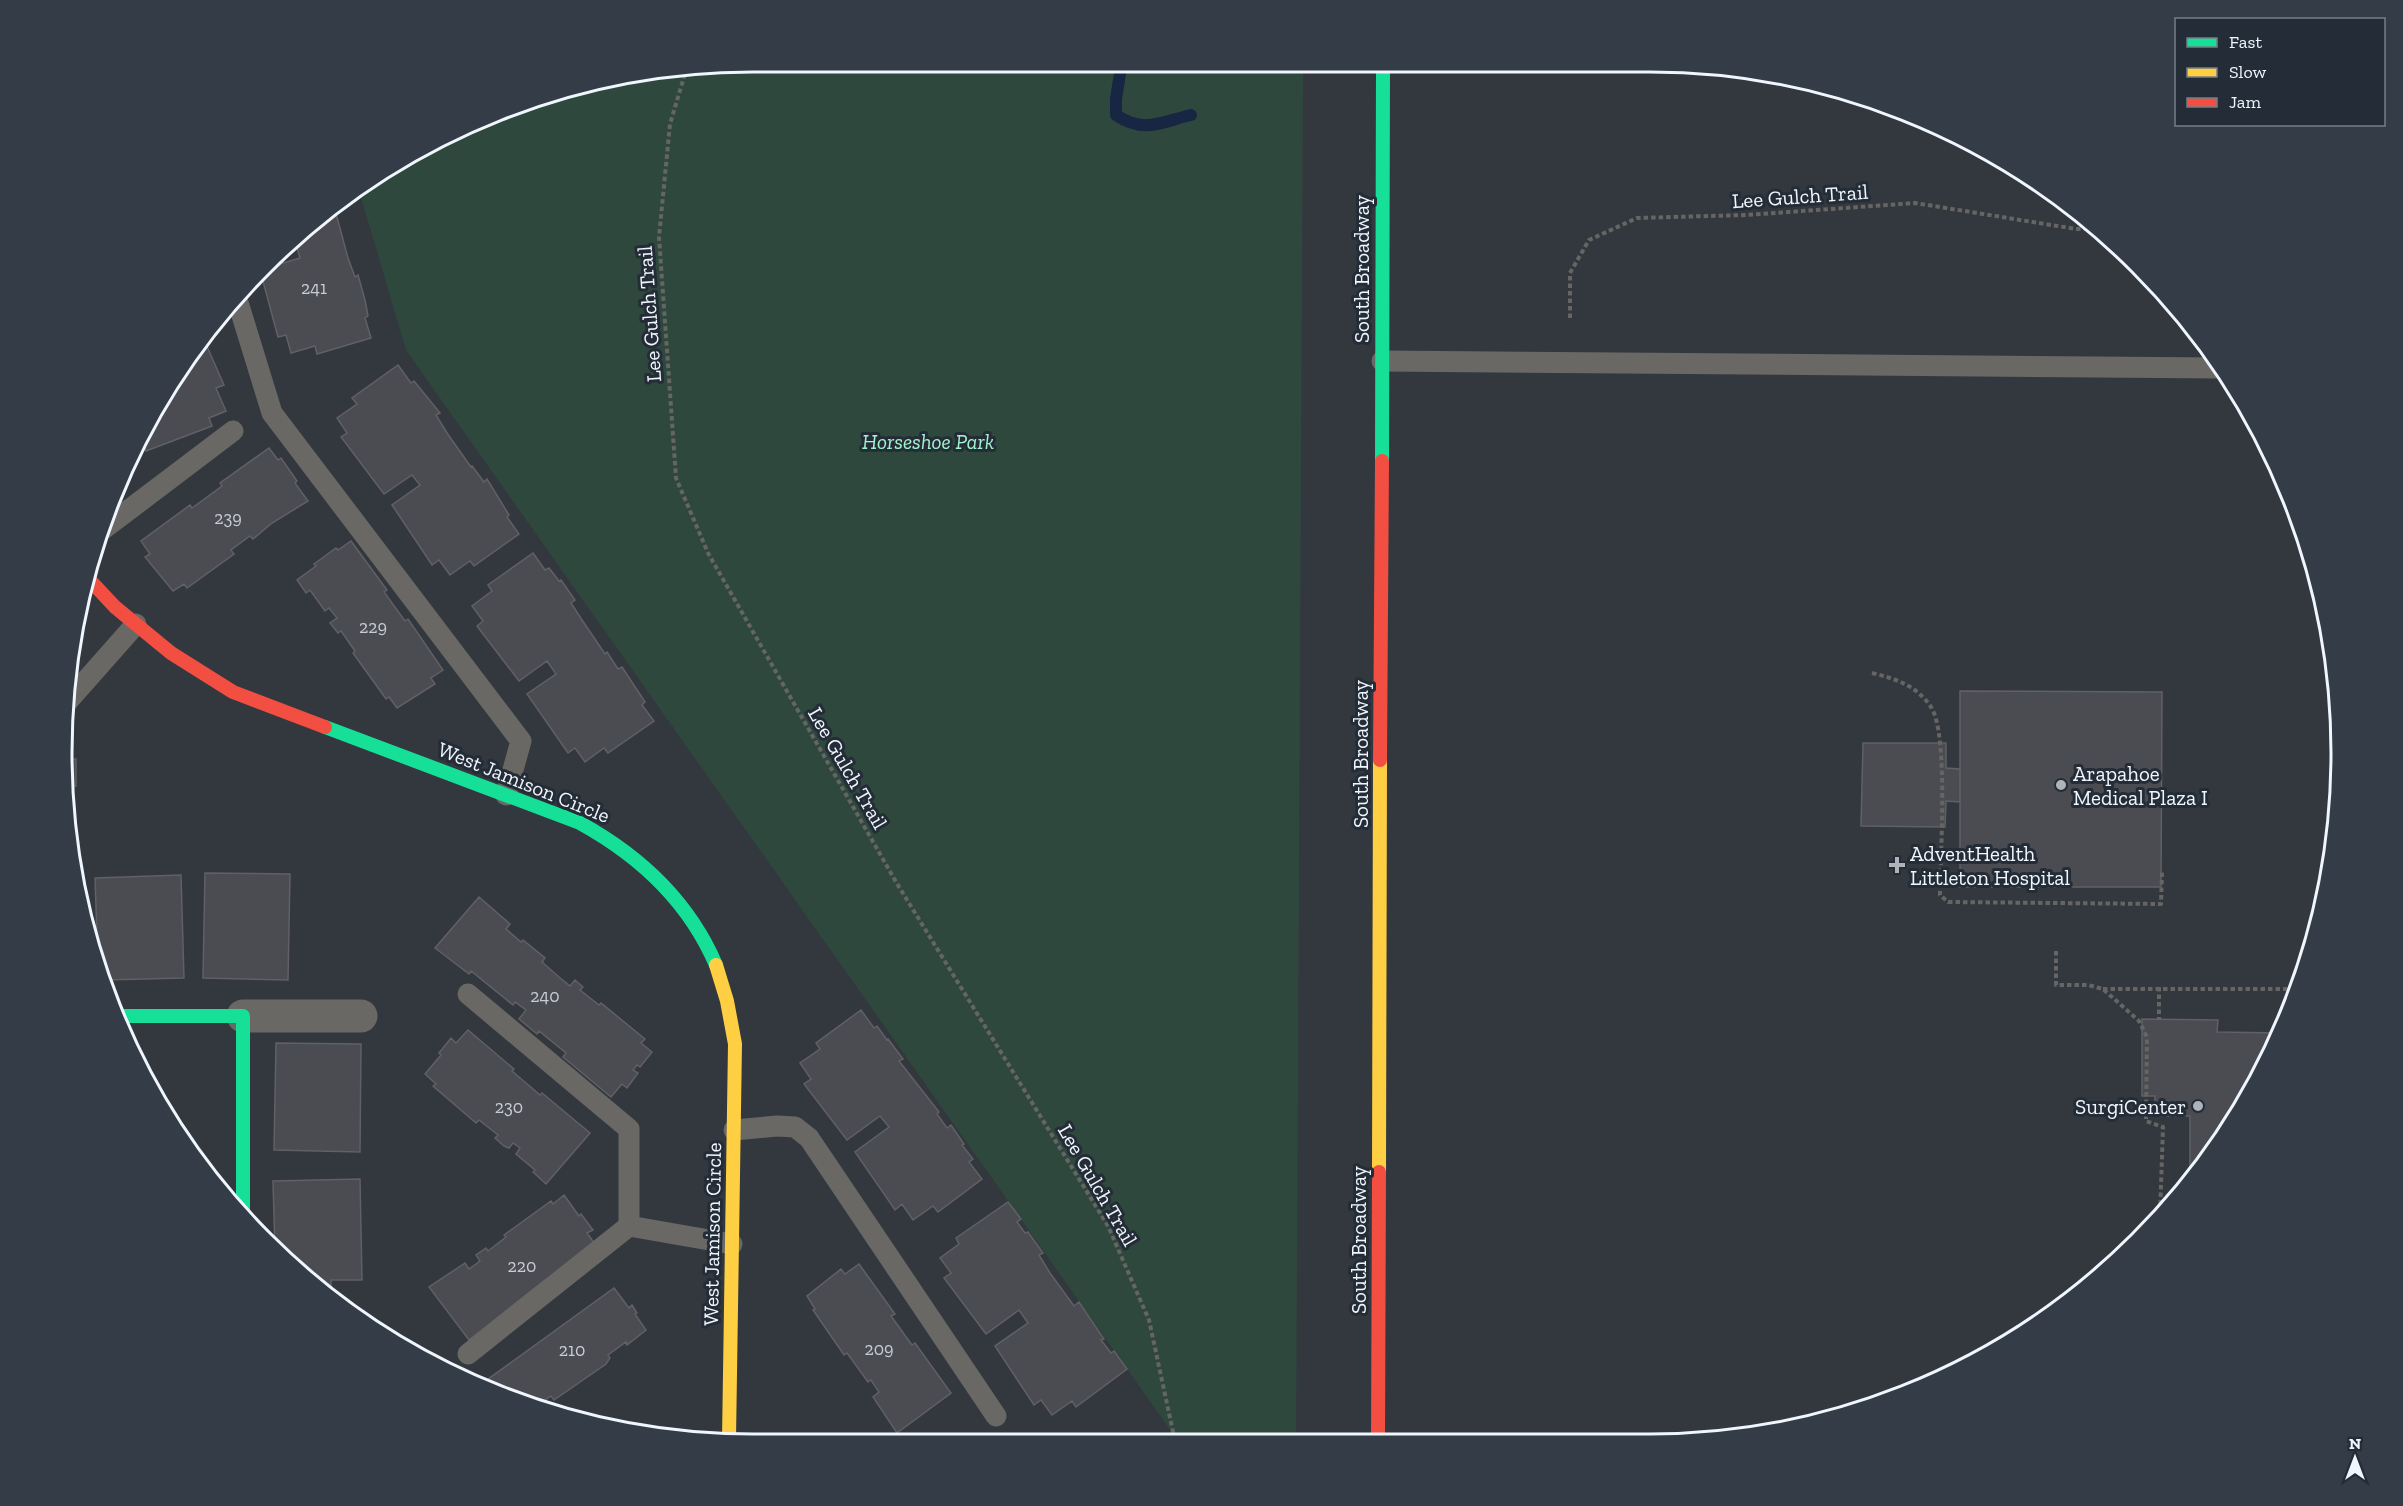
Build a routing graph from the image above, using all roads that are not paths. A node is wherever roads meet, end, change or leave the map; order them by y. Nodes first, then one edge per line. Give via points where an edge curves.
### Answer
1 (1383, 72) edge
2 (239, 306) edge
3 (1382, 361) junction
4 (2211, 368) edge
5 (233, 431) dead end
6 (112, 523) edge
7 (93, 584) edge
8 (136, 624) junction
9 (75, 693) edge
10 (506, 795) junction
11 (468, 994) dead end
12 (125, 1016) edge
13 (243, 1016) junction
14 (361, 1016) dead end
15 (734, 1130) junction
16 (243, 1204) edge
17 (629, 1226) junction
18 (732, 1244) junction
19 (468, 1354) dead end
20 (996, 1416) dead end
21 (729, 1433) edge
22 (1378, 1434) edge

1 - 3 street, South Broadway
2 - 10 lane via 272,413 521,741
3 - 4 lane
3 - 22 street, South Broadway
5 - 6 lane
7 - 8 street, West Jamison Circle
8 - 9 lane
8 - 10 street, West Jamison Circle via 171,653 232,692
10 - 15 street, West Jamison Circle via 604,835 652,872 683,908 714,961 728,1007 735,1044
11 - 17 lane via 629,1129
12 - 13 street
13 - 14 street
13 - 16 street
15 - 18 street, West Jamison Circle
15 - 20 lane via 795,1127 809,1138
17 - 18 lane
17 - 19 lane
18 - 21 street, West Jamison Circle

